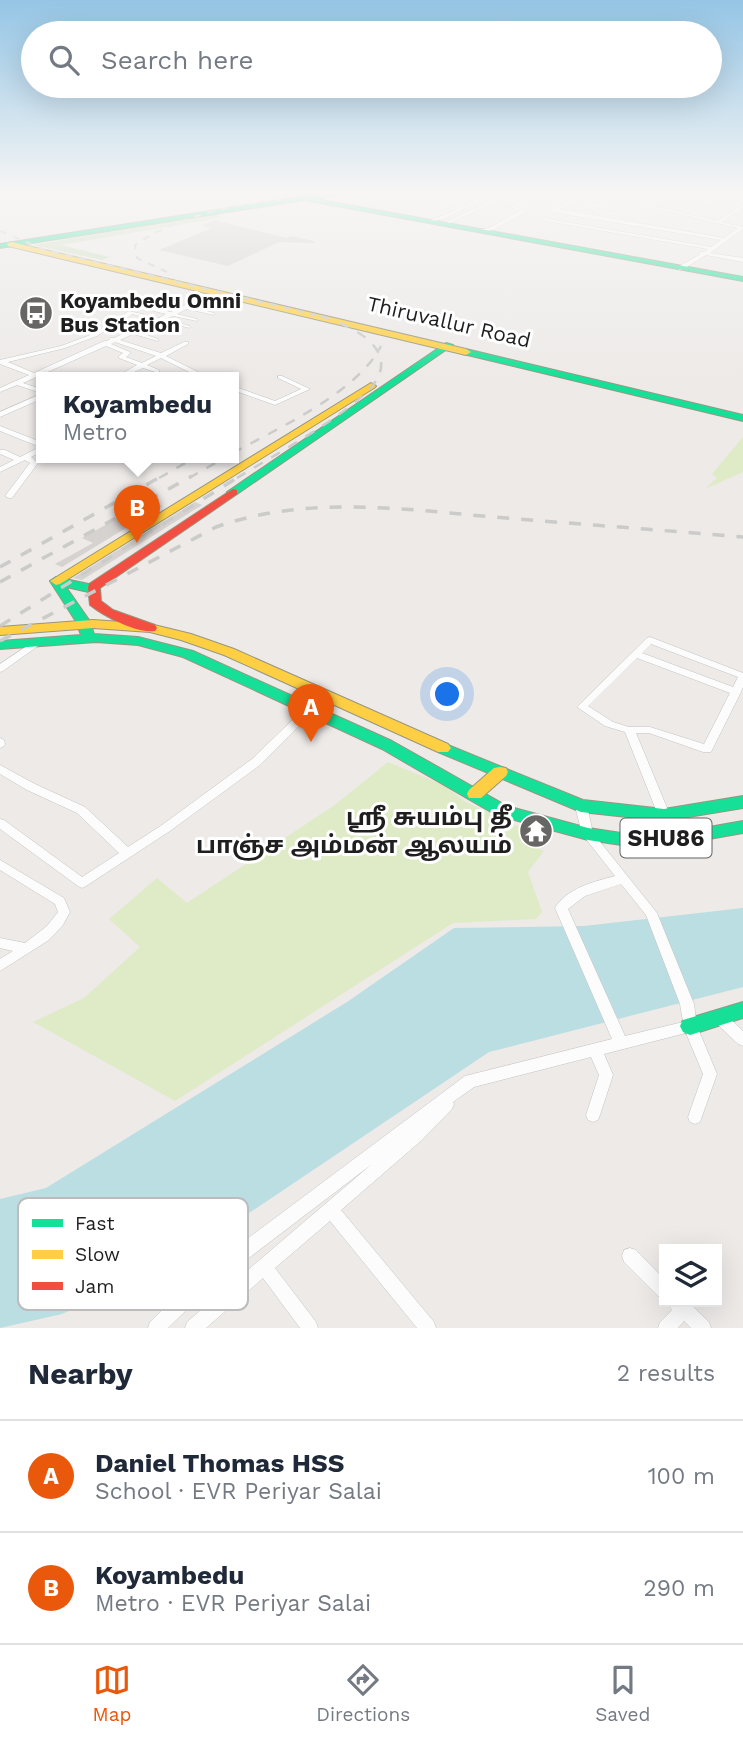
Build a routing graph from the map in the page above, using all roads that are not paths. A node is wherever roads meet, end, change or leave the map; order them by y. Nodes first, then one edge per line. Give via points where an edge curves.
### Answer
1 (44, 253) edge
2 (47, 253) edge
3 (613, 253) edge
4 (702, 253) joint
5 (685, 266) junction
6 (743, 267) edge
7 (215, 295) junction
8 (144, 307) dead end
9 (184, 307) junction
10 (169, 313) junction
11 (212, 314) dead end
12 (119, 319) junction
13 (157, 319) junction
14 (195, 320) dead end
15 (143, 325) junction
16 (188, 327) dead end
17 (130, 331) junction
18 (169, 332) dead end
19 (95, 335) junction
20 (113, 339) junction
21 (156, 340) dead end
22 (104, 343) junction
23 (186, 343) dead end
24 (442, 345) junction
25 (159, 355) junction
26 (1, 362) edge
27 (142, 365) junction
28 (157, 371) dead end
29 (40, 372) edge
30 (127, 372) edge
31 (195, 372) edge
32 (36, 374) edge
33 (33, 375) junction
34 (280, 377) dead end
35 (17, 383) junction
36 (0, 390) edge
37 (239, 390) edge
38 (36, 392) edge
39 (36, 397) edge
40 (0, 415) edge
41 (743, 416) edge
42 (0, 428) edge
43 (36, 445) edge
44 (36, 450) edge
45 (2, 452) dead end
46 (23, 458) junction
47 (0, 470) edge
48 (9, 496) dead end
49 (56, 581) junction
50 (93, 589) junction
51 (85, 625) junction
52 (150, 628) junction
53 (0, 631) edge
54 (39, 641) junction
55 (0, 645) edge
56 (635, 654) junction
57 (0, 669) edge
58 (743, 677) edge
59 (736, 692) junction
60 (310, 709) junction
61 (629, 730) junction
62 (0, 769) edge
63 (500, 772) junction
64 (475, 794) junction
65 (743, 802) edge
66 (581, 806) junction
67 (664, 815) junction
68 (0, 822) edge
69 (743, 827) edge
70 (588, 834) junction
71 (127, 853) junction
72 (0, 864) edge
73 (624, 878) junction
74 (0, 943) edge
75 (23, 948) junction
76 (0, 965) edge
77 (743, 1010) edge
78 (719, 1016) junction
79 (690, 1026) junction
80 (743, 1040) edge
81 (621, 1043) junction
82 (595, 1050) junction
83 (470, 1081) junction
84 (593, 1115) dead end
85 (695, 1117) dead end
86 (331, 1210) junction
87 (248, 1249) edge
88 (630, 1256) dead end
89 (264, 1266) junction
90 (248, 1280) edge
91 (659, 1285) edge
92 (679, 1307) edge
93 (681, 1307) edge
94 (174, 1310) edge
95 (214, 1310) edge
96 (156, 1328) edge
97 (193, 1328) edge
98 (310, 1328) edge
99 (428, 1328) edge
100 (666, 1328) edge
101 (703, 1328) edge

1 - 7 street
2 - 24 street, Thiruvallur Road
3 - 5 street
4 - 5 street
4 - 6 street
5 - 6 street
7 - 9 street
7 - 24 street
8 - 10 street
9 - 10 street
9 - 11 street
10 - 13 street
10 - 14 street
12 - 13 street via 131,312
12 - 15 street
12 - 19 street
13 - 15 street
13 - 16 street
15 - 17 street
15 - 18 street
17 - 20 street
17 - 21 street
19 - 20 street
19 - 26 street
20 - 22 street
20 - 25 street
22 - 27 street via 128,353 121,357
22 - 29 street
23 - 25 street
24 - 41 street, Thiruvallur Road
24 - 49 street
24 - 50 street
25 - 27 street
25 - 31 street
26 - 33 street
27 - 28 street
27 - 30 street
32 - 33 street
33 - 35 street
34 - 37 street via 307,389 275,403
35 - 36 street
35 - 38 street
39 - 40 street
42 - 43 street
44 - 46 street
45 - 46 street
46 - 47 street
46 - 48 street via 34,463
49 - 50 street
49 - 51 street
50 - 52 street via 95,602 108,613
51 - 52 street, SHU86
51 - 53 street, SHU86
51 - 54 street, SHU86
51 - 60 street, SHU86 via 188,654
52 - 63 street, SHU86 via 209,644
54 - 55 street, SHU86
54 - 57 street
56 - 58 street via 650,640
56 - 59 street
56 - 61 street via 582,707
58 - 59 street
59 - 61 street via 708,749 650,730
60 - 64 street, SHU86
60 - 71 street via 256,762
61 - 67 street
62 - 71 street via 81,810
63 - 64 street
63 - 66 street, SHU86
64 - 70 street, SHU86 via 502,811
65 - 67 street, SHU86
66 - 67 street, SHU86
66 - 70 street
68 - 71 street via 82,883
69 - 70 street, SHU86 via 628,840
70 - 73 street
72 - 75 street via 60,901 64,912 46,938
73 - 79 street via 651,914 687,1004
73 - 81 street via 562,905 561,912
74 - 75 street
75 - 76 street
77 - 78 street
78 - 79 street
78 - 80 street
79 - 81 street
79 - 85 street via 710,1073
81 - 82 street
82 - 83 street
82 - 84 street via 606,1075
83 - 86 street via 417,1135
83 - 87 street
86 - 89 street
86 - 99 street
88 - 91 street
89 - 90 street
89 - 98 street
92 - 100 street
93 - 101 street
94 - 96 street
95 - 97 street

